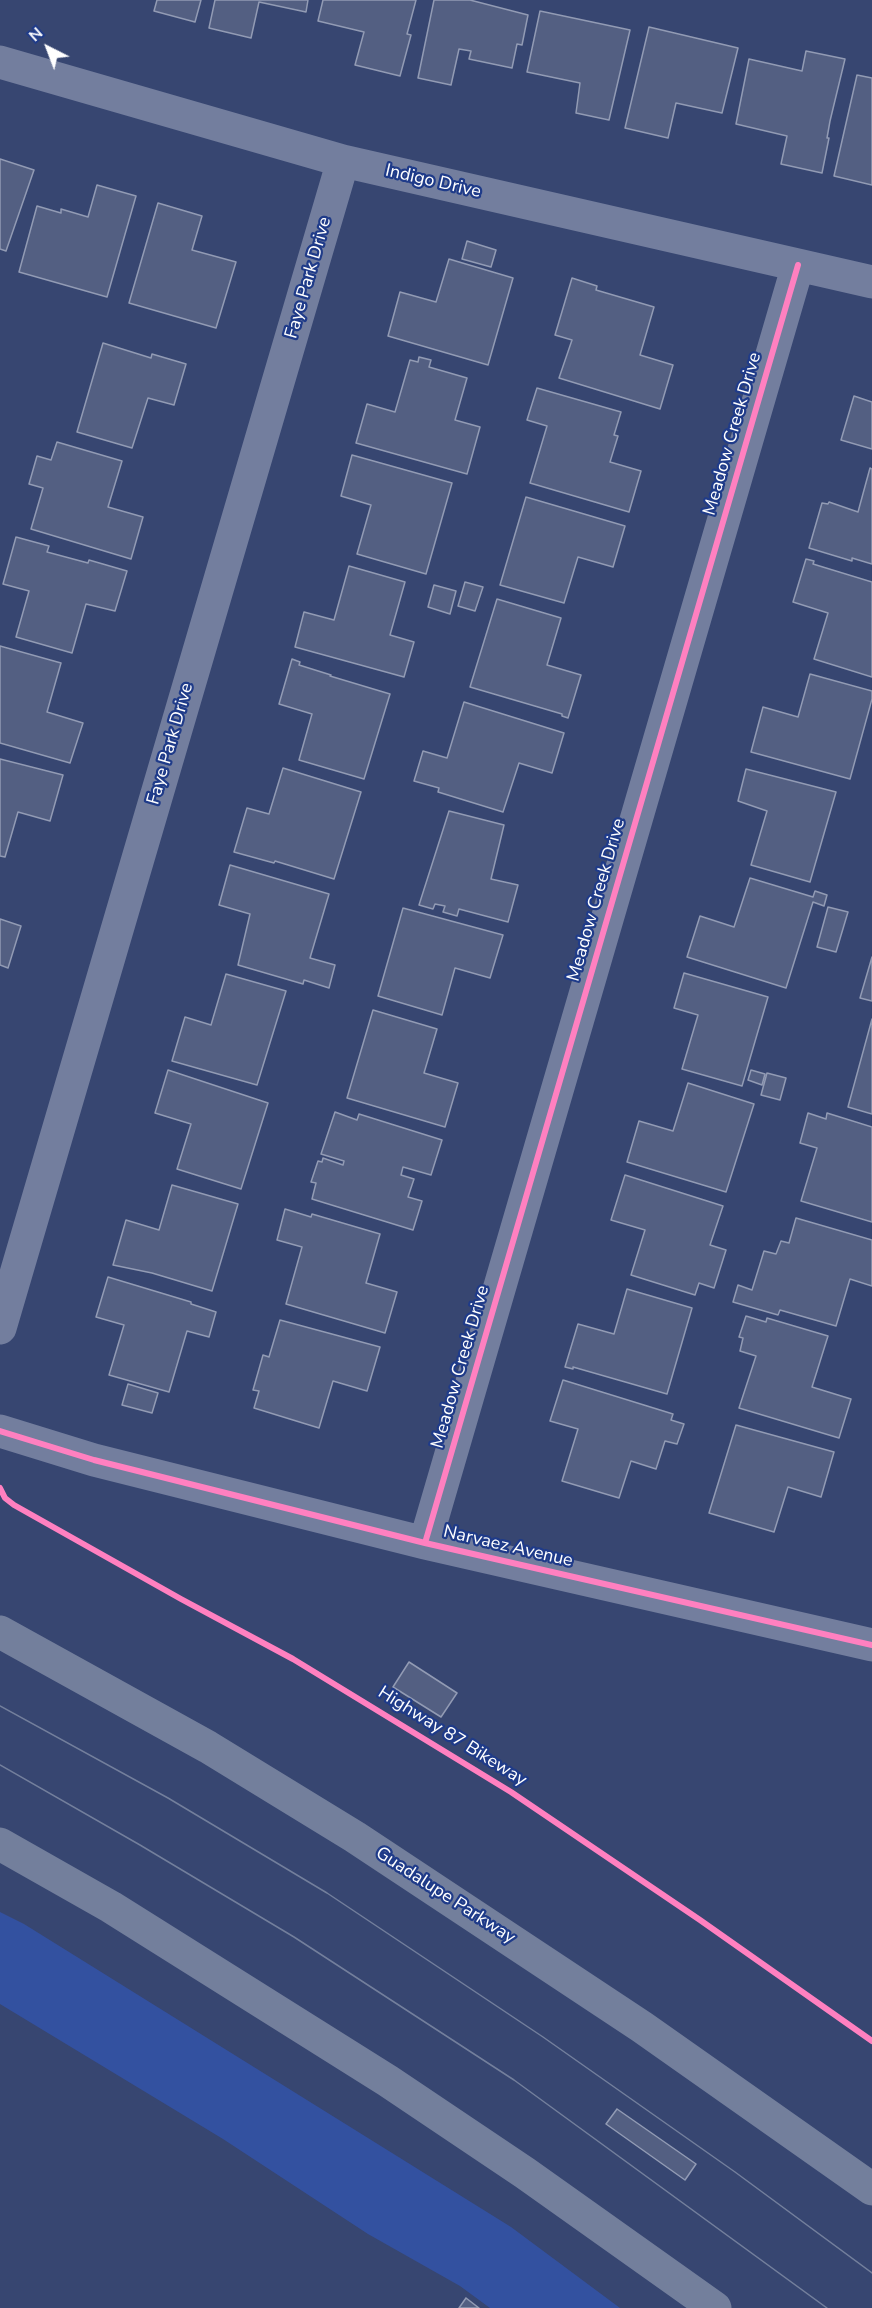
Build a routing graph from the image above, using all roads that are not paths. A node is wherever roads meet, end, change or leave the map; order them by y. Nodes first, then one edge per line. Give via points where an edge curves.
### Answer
1 (0, 62) edge
2 (343, 161) junction
3 (798, 265) junction
4 (872, 282) edge
5 (0, 1328) edge
6 (0, 1431) edge
7 (425, 1543) junction
8 (0, 1632) edge
9 (872, 1645) edge
10 (0, 1844) edge
11 (872, 2189) edge
12 (716, 2308) edge

1 - 2 street, Indigo Drive
2 - 3 street, Indigo Drive
2 - 5 street, Faye Park Drive
3 - 4 street, Indigo Drive
3 - 7 street, Meadow Creek Drive
6 - 7 street, Narvaez Avenue via 94,1460
7 - 9 street, Narvaez Avenue
8 - 11 highway, Guadalupe Parkway via 208,1747 355,1837 642,2027
10 - 12 highway via 111,1907 388,2081

